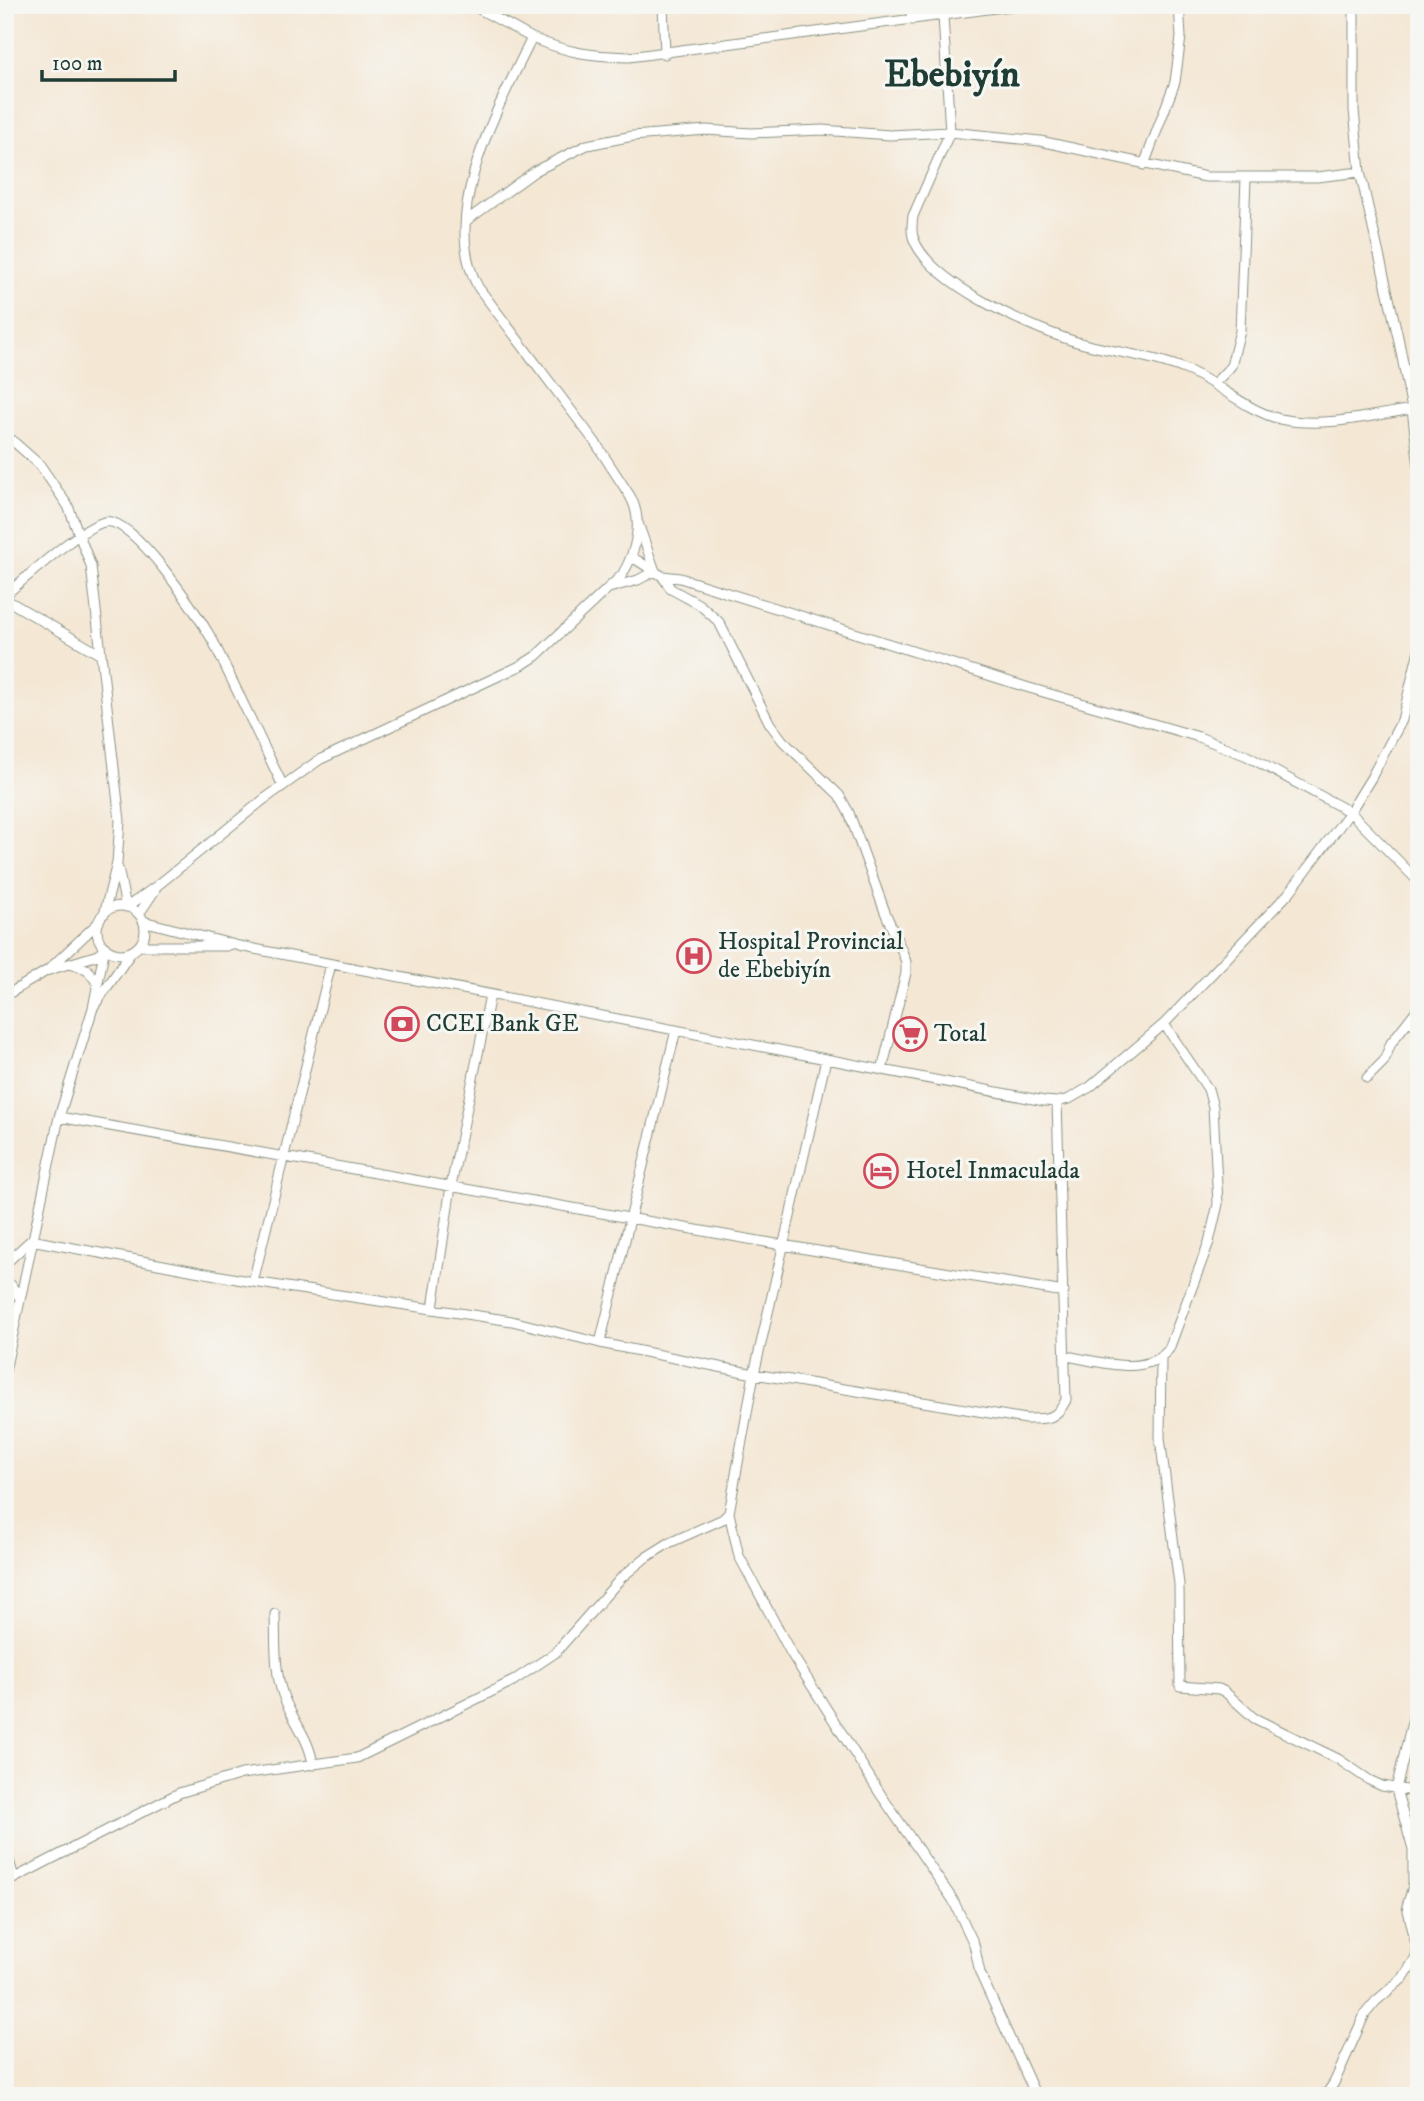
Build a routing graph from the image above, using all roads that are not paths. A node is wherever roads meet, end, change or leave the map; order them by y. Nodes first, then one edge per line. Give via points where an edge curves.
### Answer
1 (472, 5) edge
2 (663, 5) edge
3 (911, 5) edge
4 (1018, 5) edge
5 (1179, 5) edge
6 (1354, 5) edge
7 (943, 16) junction
8 (912, 20) junction
9 (532, 38) junction
10 (665, 54) junction
11 (950, 132) junction
12 (1144, 165) junction
13 (1360, 173) junction
14 (1246, 178) junction
15 (466, 220) junction
16 (1214, 384) junction
17 (1412, 409) junction
18 (5, 434) edge
19 (1419, 467) edge
20 (638, 522) junction
21 (79, 535) junction
22 (632, 557) junction
23 (659, 573) junction
24 (607, 589) junction
25 (5, 597) edge
26 (1419, 650) edge
27 (101, 655) junction
28 (283, 786) junction
29 (1350, 812) junction
30 (117, 863) junction
31 (1419, 882) edge
32 (158, 885) junction
33 (126, 907) junction
34 (102, 918) junction
35 (141, 918) junction
36 (239, 946) junction
37 (105, 947) junction
38 (135, 949) junction
39 (331, 964) junction
40 (67, 965) junction
41 (48, 970) junction
42 (97, 982) junction
43 (490, 995) junction
44 (5, 996) edge
45 (1419, 1007) edge
46 (93, 1008) junction
47 (1409, 1020) junction
48 (1164, 1024) junction
49 (1419, 1029) edge
50 (676, 1030) junction
51 (826, 1059) junction
52 (882, 1070) junction
53 (1367, 1078) dead end
54 (1057, 1102) junction
55 (59, 1117) junction
56 (284, 1155) junction
57 (451, 1186) junction
58 (630, 1217) junction
59 (31, 1240) junction
60 (782, 1245) junction
61 (5, 1265) edge
62 (5, 1282) edge
63 (253, 1282) junction
64 (1064, 1292) junction
65 (19, 1297) junction
66 (433, 1308) junction
67 (600, 1343) junction
68 (1066, 1356) junction
69 (1161, 1359) junction
70 (5, 1371) edge
71 (754, 1374) junction
72 (729, 1513) junction
73 (275, 1614) dead end
74 (1419, 1680) edge
75 (313, 1765) junction
76 (1396, 1789) junction
77 (1419, 1792) edge
78 (1419, 1830) edge
79 (5, 1846) edge
80 (1413, 1850) junction
81 (10, 1881) edge
82 (1036, 2096) edge
83 (1325, 2096) edge

1 - 9 street
2 - 10 street
3 - 8 street
4 - 7 street
5 - 12 street via 1181,37 1175,82
6 - 13 street via 1354,110
7 - 8 street
7 - 11 street
8 - 10 street
9 - 10 street via 591,57
9 - 15 street via 476,167
11 - 12 street via 1040,141
11 - 15 street via 706,130 612,139 587,145 535,171
11 - 16 street via 911,228 917,245 935,268 1037,329 1187,370
12 - 14 street via 1206,177
13 - 14 street
13 - 17 street
14 - 16 street via 1240,331 1231,366
15 - 20 street via 465,251 478,287 595,442 635,504
16 - 17 street via 1261,413 1282,419 1307,422
17 - 19 street
18 - 21 street via 40,465 68,506
20 - 22 street
20 - 23 street
21 - 25 street
21 - 27 street via 95,587
21 - 28 street via 106,521 115,522 163,567 213,640
22 - 23 street
22 - 24 street
23 - 24 street
23 - 29 street via 1199,737 1247,755
23 - 52 street via 671,589 719,622 770,724 839,795 849,813 906,962
24 - 28 street via 522,665 319,760
25 - 27 street
26 - 29 street via 1402,720
27 - 30 street via 120,821
28 - 32 street
29 - 31 street
29 - 48 street via 1289,893
30 - 33 street
30 - 34 street
32 - 33 street
32 - 35 street
33 - 34 street via 114,908
33 - 35 street
34 - 37 street via 98,936
34 - 41 street
35 - 36 street
35 - 38 street via 145,934
36 - 38 street
36 - 39 street
37 - 38 street via 118,954
37 - 40 street via 98,955
37 - 42 street
38 - 46 street
39 - 43 street
39 - 56 street
40 - 41 street
40 - 42 street via 88,969
41 - 44 street
42 - 46 street
43 - 50 street
43 - 57 street
45 - 47 street
46 - 55 street
47 - 49 street
47 - 53 street via 1384,1061
48 - 54 street via 1090,1087
48 - 69 street via 1208,1089 1218,1204 1209,1242 1169,1349
50 - 51 street
50 - 58 street
51 - 52 street
51 - 60 street
52 - 54 street
54 - 64 street
55 - 56 street
55 - 59 street
56 - 57 street
56 - 63 street
57 - 58 street
57 - 66 street
58 - 60 street
58 - 67 street
59 - 61 street
59 - 63 street
59 - 65 street
60 - 64 street
60 - 71 street
62 - 65 street
63 - 66 street
64 - 68 street
65 - 70 street
66 - 67 street
67 - 71 street
68 - 69 street via 1133,1366
68 - 71 street via 1066,1400 1060,1412 1046,1419
69 - 76 street via 1160,1438 1179,1584 1180,1686 1219,1689 1254,1718 1338,1759 1369,1780
71 - 72 street
72 - 75 street via 645,1558 622,1577 555,1653 524,1675 357,1758
72 - 82 street via 739,1556 791,1653 953,1900 974,1944 980,1973
73 - 75 street via 283,1696 310,1748
74 - 76 street
75 - 81 street via 242,1774 179,1793
76 - 77 street
76 - 80 street
78 - 80 street
79 - 81 street
80 - 83 street via 1413,1887 1407,1906 1416,1944 1414,1963 1365,2014

